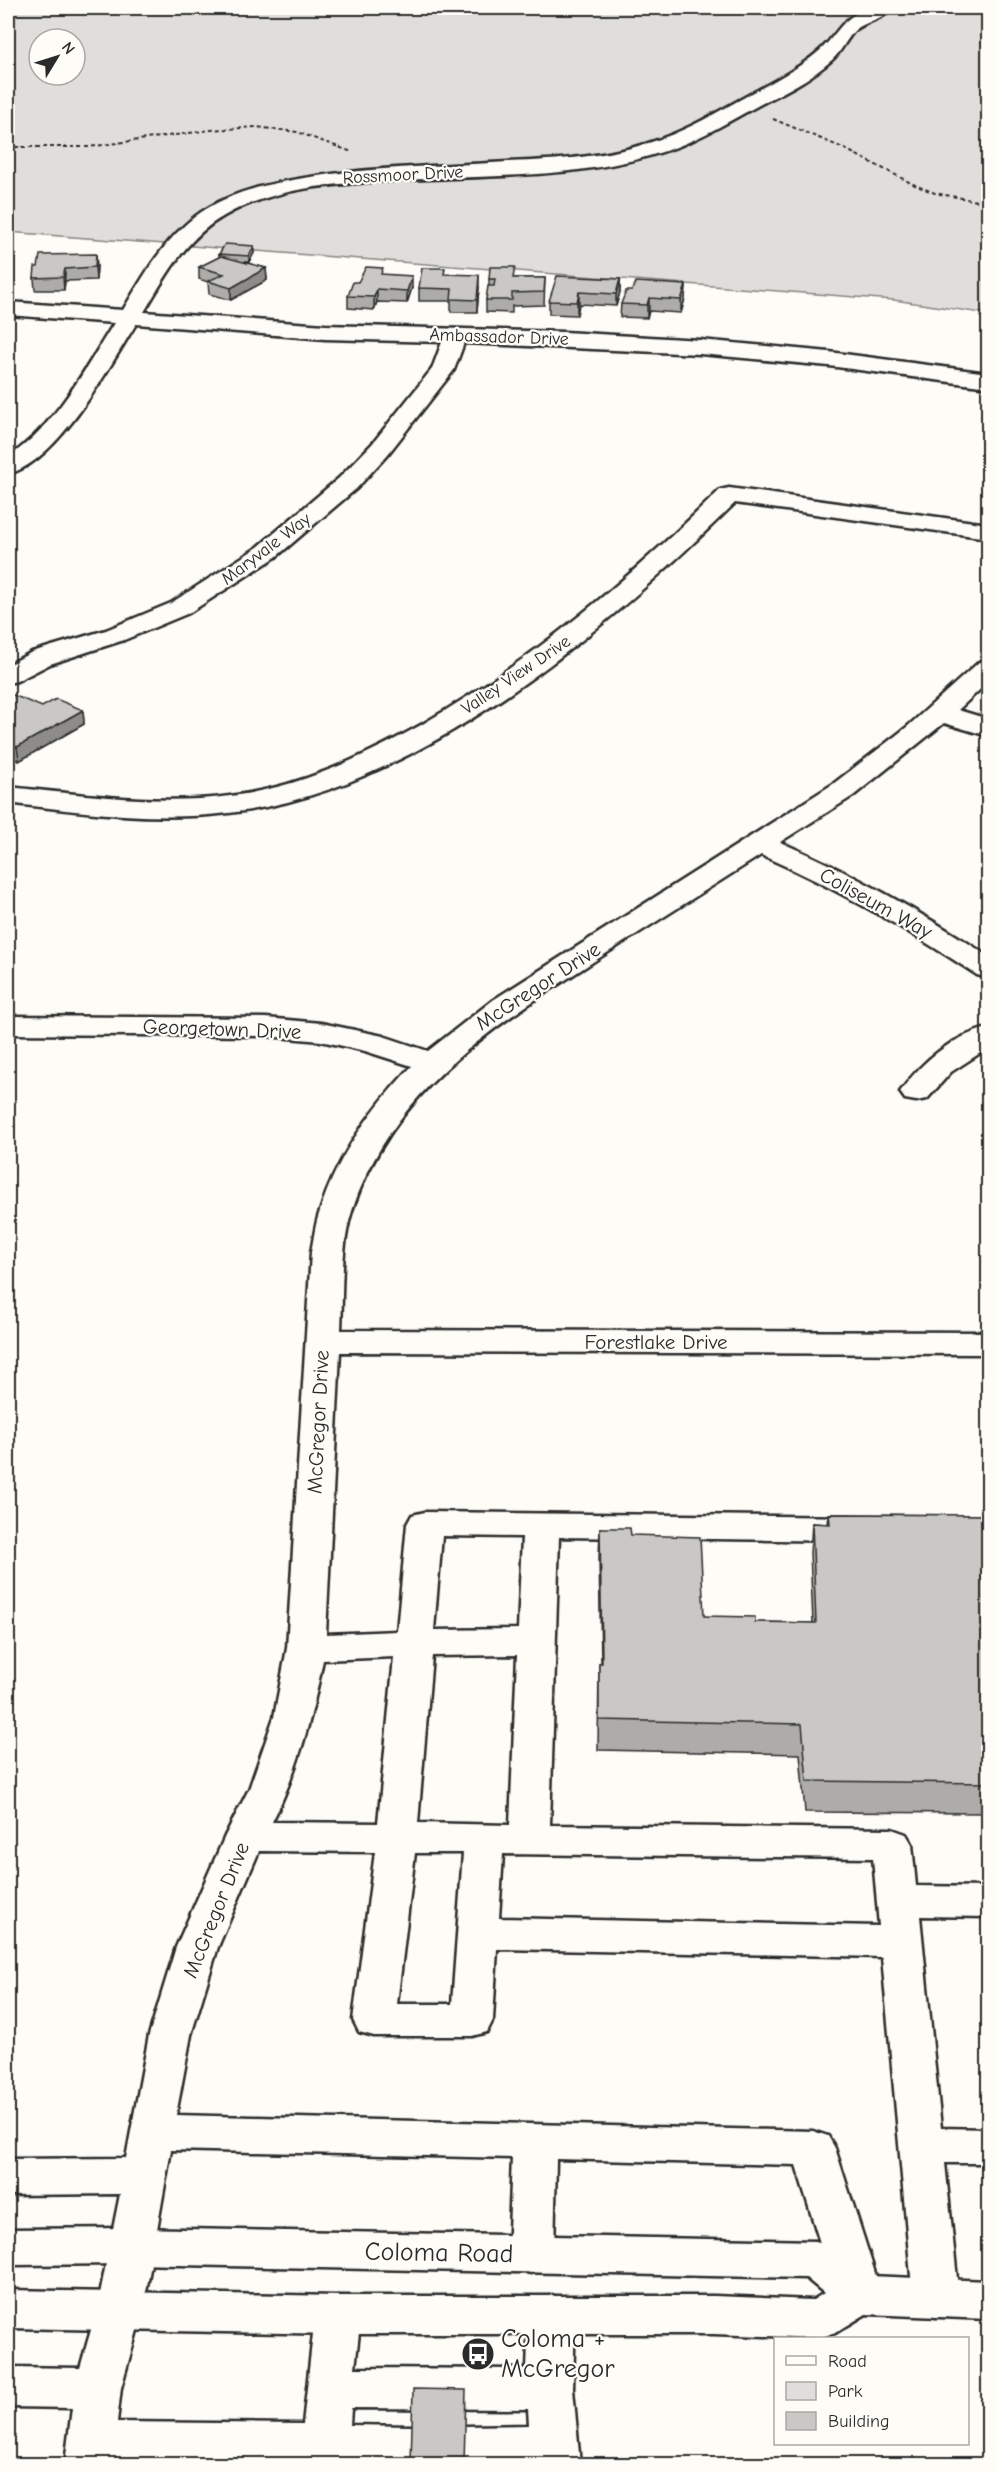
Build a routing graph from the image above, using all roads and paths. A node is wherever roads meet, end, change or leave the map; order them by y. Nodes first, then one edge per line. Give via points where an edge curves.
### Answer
1 (883, 8) edge
2 (734, 112) junction
3 (8, 147) edge
4 (394, 174) junction
5 (988, 203) edge
6 (8, 308) edge
7 (130, 317) junction
8 (455, 336) junction
9 (988, 380) edge
10 (9, 465) edge
11 (988, 531) edge
12 (988, 668) edge
13 (8, 675) edge
14 (940, 713) junction
15 (988, 728) edge
16 (8, 795) edge
17 (760, 844) junction
18 (988, 969) edge
19 (8, 1025) edge
20 (988, 1037) edge
21 (432, 1062) junction
22 (916, 1092) dead end
23 (323, 1341) junction
24 (988, 1343) edge
25 (541, 1525) junction
26 (894, 1530) edge
27 (536, 1642) junction
28 (414, 1643) junction
29 (306, 1648) junction
30 (245, 1836) junction
31 (397, 1838) junction
32 (484, 1839) junction
33 (529, 1840) junction
34 (898, 1901) junction
35 (988, 1902) edge
36 (478, 1933) junction
37 (902, 1942) junction
38 (151, 2132) junction
39 (535, 2142) junction
40 (922, 2145) junction
41 (988, 2146) edge
42 (146, 2176) junction
43 (8, 2177) edge
44 (132, 2246) junction
45 (8, 2247) edge
46 (531, 2255) junction
47 (859, 2295) junction
48 (936, 2298) junction
49 (988, 2300) edge
50 (8, 2308) edge
51 (120, 2309) junction
52 (552, 2314) junction
53 (338, 2315) junction
54 (8, 2387) edge
55 (98, 2388) junction
56 (329, 2388) junction
57 (550, 2389) junction
58 (411, 2446) edge
59 (465, 2446) edge
60 (91, 2453) edge
61 (245, 2455) edge
62 (324, 2455) edge
63 (555, 2455) edge

1 - 2 street, Rossmoor Drive via 848,27 826,55 792,79
2 - 4 street, Rossmoor Drive via 666,144 593,162
2 - 5 path via 778,121 935,193
3 - 4 path via 73,148 227,129 277,129 340,147
4 - 7 street, Rossmoor Drive via 320,180 274,189 215,212 173,249
6 - 7 street, Ambassador Drive
7 - 8 street, Ambassador Drive via 325,332
7 - 10 street, Rossmoor Drive via 66,415 35,448
8 - 9 street, Ambassador Drive via 700,347
8 - 13 street, Maryvale Way via 443,370 380,449 348,483 267,552 160,617 41,658
11 - 16 street, Valley View Drive via 729,495 620,599 569,641 442,725 341,777 254,801 181,809
12 - 14 street, McGregor Drive
14 - 15 street
14 - 17 street, McGregor Drive via 843,790
17 - 18 street, Coliseum Way via 929,930
17 - 21 street, McGregor Drive via 504,1006
19 - 21 street, Georgetown Drive via 266,1027 321,1032
20 - 22 street via 944,1060
21 - 23 street, McGregor Drive via 373,1131 340,1199 328,1252
23 - 24 street, Forestlake Drive
23 - 29 street, McGregor Drive
25 - 26 street
25 - 27 street
25 - 28 street via 425,1524
27 - 28 street
27 - 33 street
28 - 29 street
28 - 31 street
29 - 30 street, McGregor Drive via 283,1748 269,1789
30 - 31 street
30 - 38 street, McGregor Drive via 197,1947 170,2035
31 - 32 street
31 - 36 street via 374,2020 472,2020
32 - 33 street
32 - 36 street
33 - 34 street via 892,1844
34 - 35 street
34 - 37 street
36 - 37 street
37 - 40 street
38 - 39 street
38 - 42 street, McGregor Drive
39 - 46 street
39 - 47 street via 813,2148
40 - 41 street
40 - 48 street
42 - 43 street
42 - 44 street, McGregor Drive
44 - 45 street, Coloma Road
44 - 46 street, Coloma Road
44 - 51 street, McGregor Drive
46 - 47 street, Coloma Road via 816,2260
47 - 48 street
47 - 52 street via 819,2319
48 - 49 street
50 - 51 street
51 - 53 street
51 - 55 street, McGregor Drive
52 - 53 street
52 - 57 street
53 - 56 street
54 - 55 street
55 - 60 street, McGregor Drive
56 - 57 street
56 - 62 street
57 - 63 street
58 - 62 street
59 - 63 street
60 - 61 street
61 - 62 street

